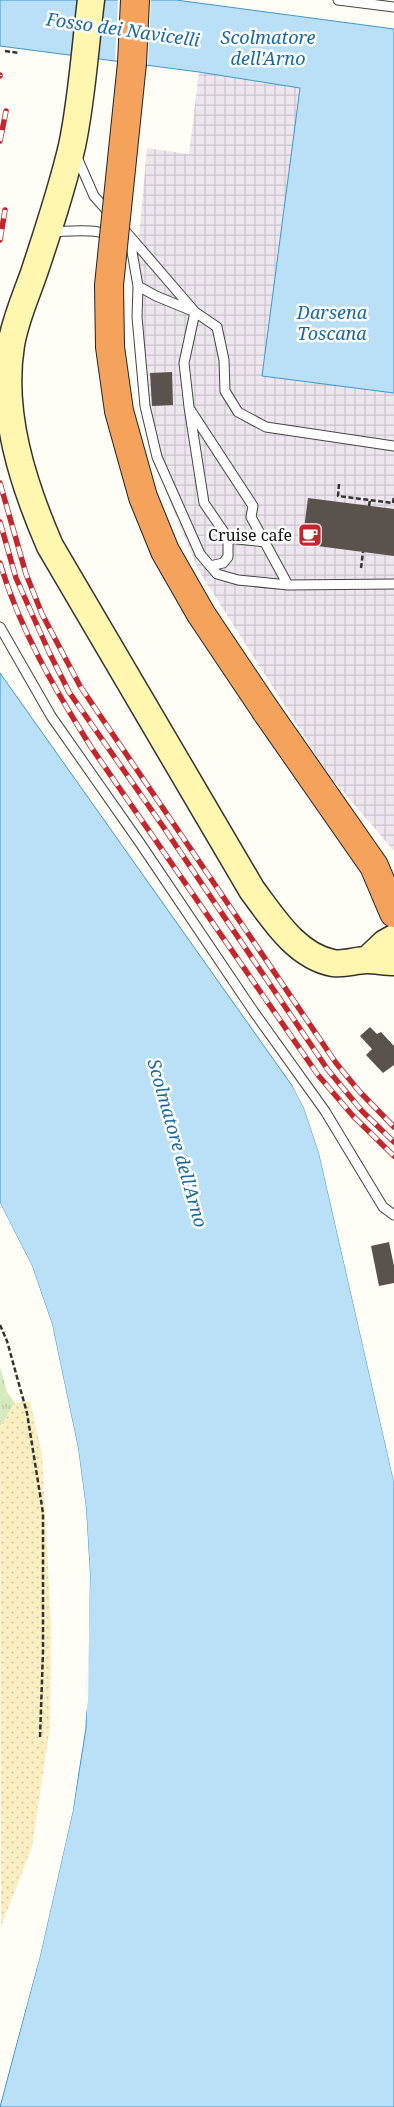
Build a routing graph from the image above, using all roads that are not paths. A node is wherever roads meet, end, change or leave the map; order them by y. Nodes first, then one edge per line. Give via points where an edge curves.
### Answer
1 (91, 0) edge
2 (135, 0) edge
3 (338, 0) edge
4 (394, 7) edge
5 (72, 145) junction
6 (48, 232) junction
7 (138, 286) junction
8 (195, 312) junction
9 (189, 407) junction
10 (394, 446) edge
11 (228, 538) junction
12 (265, 542) junction
13 (210, 566) junction
14 (394, 584) edge
15 (288, 585) junction
16 (0, 627) edge
17 (384, 874) edge
18 (394, 913) edge
19 (394, 938) edge
20 (366, 960) junction
21 (394, 962) edge
22 (394, 1215) edge

1 - 5 street
2 - 17 highway, bridge via 132,63 109,285 110,347 119,411 143,497 165,551 201,614 266,711
3 - 4 lane
5 - 6 street
5 - 8 lane via 94,196
6 - 7 lane via 90,230 117,236 131,246
6 - 20 street via 17,320 11,345 8,388 15,442 32,506 50,546 252,890 275,921 308,954 335,963
7 - 8 lane
7 - 13 lane via 137,317 145,406 157,458 200,554
8 - 9 lane via 184,363
8 - 10 lane via 217,327 226,391 238,412 266,427
9 - 11 lane via 204,503
9 - 12 lane via 253,506 250,517
11 - 12 lane
11 - 13 lane via 228,557 223,563
12 - 15 lane
13 - 15 lane via 216,574 238,580
14 - 15 lane
16 - 22 lane via 51,716 325,1111 383,1208
17 - 18 highway
19 - 20 street
20 - 21 street

